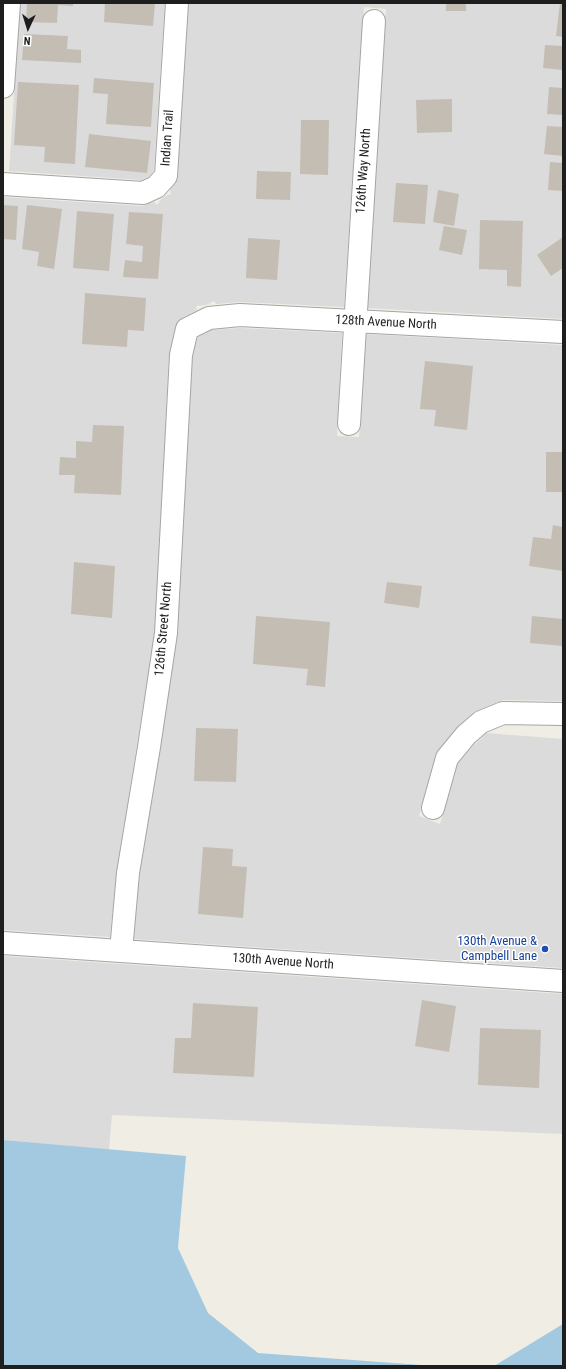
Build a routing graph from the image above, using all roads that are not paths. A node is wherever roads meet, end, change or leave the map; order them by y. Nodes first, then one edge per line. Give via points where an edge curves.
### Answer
1 (9, 3) edge
2 (177, 3) edge
3 (374, 21) dead end
4 (3, 87) edge
5 (3, 184) edge
6 (208, 318) joint
7 (355, 321) junction
8 (563, 332) edge
9 (349, 424) dead end
10 (563, 714) edge
11 (433, 808) dead end
12 (3, 943) edge
13 (121, 951) junction
14 (563, 981) edge

1 - 4 street
2 - 5 street, Indian Trail via 166,176 156,187 143,193
3 - 7 street, 126th Way North
6 - 7 street, 128th Avenue North via 240,315
6 - 13 street, 126th Street North via 187,329 181,355 166,633 128,873
7 - 8 street, 128th Avenue North
7 - 9 street, 126th Way North
10 - 11 street via 503,713 481,722 447,758
12 - 13 street, 130th Avenue North
13 - 14 street, 130th Avenue North

